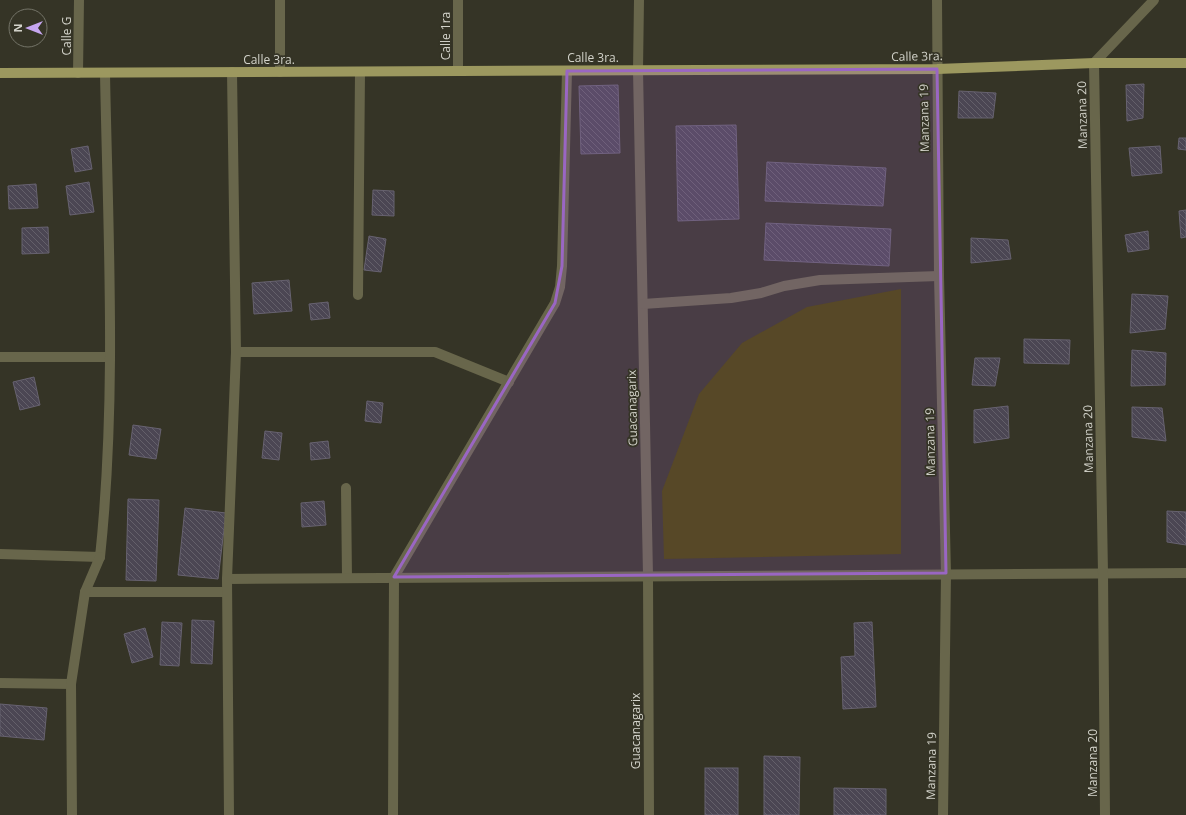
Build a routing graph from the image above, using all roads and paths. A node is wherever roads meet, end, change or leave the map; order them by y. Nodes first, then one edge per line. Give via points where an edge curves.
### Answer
1 (79, 0) edge
2 (280, 0) edge
3 (458, 0) edge
4 (639, 0) edge
5 (937, 0) edge
6 (1154, 0) edge
7 (1094, 63) junction
8 (1186, 63) edge
9 (936, 69) junction
10 (567, 70) junction
11 (638, 70) junction
12 (458, 71) junction
13 (232, 72) junction
14 (280, 72) junction
15 (360, 72) junction
16 (0, 73) edge
17 (78, 73) junction
18 (105, 73) junction
19 (939, 276) junction
20 (358, 295) dead end
21 (643, 304) junction
22 (236, 352) junction
23 (110, 356) junction
24 (0, 357) edge
25 (509, 382) junction
26 (346, 488) dead end
27 (0, 554) edge
28 (100, 557) junction
29 (946, 573) junction
30 (1103, 573) junction
31 (1186, 573) edge
32 (648, 575) junction
33 (394, 577) junction
34 (347, 578) junction
35 (227, 579) junction
36 (85, 592) junction
37 (227, 592) junction
38 (0, 683) edge
39 (71, 684) junction
40 (72, 815) edge
41 (229, 815) edge
42 (393, 815) edge
43 (649, 815) edge
44 (944, 815) edge
45 (1105, 815) edge

1 - 17 street, Calle G
2 - 14 street
3 - 12 street, Calle 1ra
4 - 11 street, Guacanagarix
5 - 9 street, Manzana 19
6 - 7 street
7 - 8 main road, Calle 3ra.
7 - 9 main road, Calle 3ra.
7 - 30 street, Manzana 20
9 - 11 main road, Calle 3ra.
9 - 19 street, Manzana 19
10 - 11 main road, Calle 3ra.
10 - 12 main road, Calle 3ra.
10 - 25 street via 560,287 555,303
11 - 21 street, Guacanagarix
12 - 15 main road, Calle 3ra.
13 - 14 main road, Calle 3ra.
13 - 18 main road, Calle 3ra.
13 - 22 street
14 - 15 main road, Calle 3ra.
15 - 20 street
16 - 17 main road, Calle 3ra.
17 - 18 main road, Calle 3ra.
18 - 23 street
19 - 21 street via 820,280 731,298
19 - 29 street, Manzana 19
21 - 32 street, Guacanagarix
22 - 25 street via 435,352
22 - 35 street
23 - 24 street
23 - 28 street via 105,510
25 - 33 street
26 - 34 street
27 - 28 street
28 - 36 street
29 - 30 street
29 - 32 street
29 - 44 street, Manzana 19
30 - 31 street
30 - 45 street, Manzana 20
32 - 33 street
32 - 43 street, Guacanagarix
33 - 34 street
33 - 42 street
34 - 35 street
35 - 37 street
36 - 37 street
36 - 39 street
37 - 41 street
38 - 39 street
39 - 40 street

